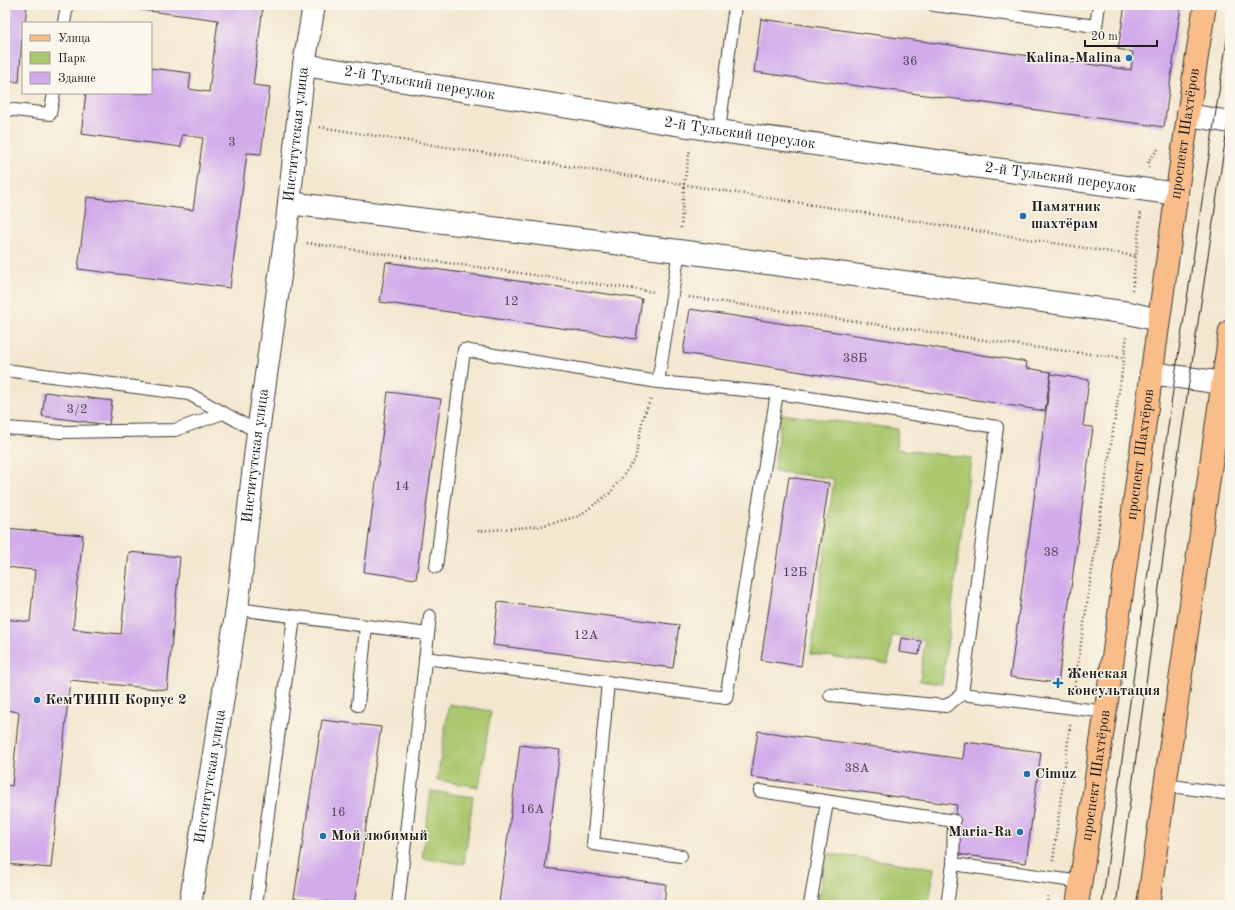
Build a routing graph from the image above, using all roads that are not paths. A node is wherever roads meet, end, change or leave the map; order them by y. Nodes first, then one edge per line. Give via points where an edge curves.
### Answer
1 (67, 5) edge
2 (314, 5) edge
3 (735, 5) edge
4 (934, 5) edge
5 (1099, 5) edge
6 (1206, 5) edge
7 (64, 22) edge
8 (304, 65) junction
9 (54, 94) edge
10 (5, 109) edge
11 (1188, 115) junction
12 (1230, 122) edge
13 (719, 131) junction
14 (1177, 194) junction
15 (289, 203) junction
16 (679, 251) junction
17 (1158, 320) junction
18 (1230, 331) edge
19 (5, 370) edge
20 (1151, 373) junction
21 (658, 382) junction
22 (1226, 383) edge
23 (777, 393) junction
24 (223, 413) junction
25 (5, 428) edge
26 (258, 432) junction
27 (436, 567) dead end
28 (236, 609) junction
29 (430, 616) dead end
30 (294, 617) junction
31 (366, 626) junction
32 (428, 634) junction
33 (425, 658) junction
34 (608, 682) junction
35 (962, 694) junction
36 (830, 695) dead end
37 (358, 706) dead end
38 (1106, 712) junction
39 (1165, 785) junction
40 (760, 791) dead end
41 (1230, 794) edge
42 (827, 802) junction
43 (681, 856) dead end
44 (953, 864) junction
45 (1081, 882) junction
46 (190, 905) edge
47 (256, 905) edge
48 (398, 905) edge
49 (810, 905) edge
50 (947, 905) edge
51 (1077, 905) edge
52 (1148, 905) edge

1 - 7 lane
2 - 8 street, Институтская улица
3 - 13 lane
4 - 5 lane via 1096,26
6 - 11 main road, проспект Шахтёров
8 - 13 street, 2-й Тульский переулок
8 - 15 street, Институтская улица
9 - 10 lane via 50,114
11 - 12 street
11 - 14 main road, проспект Шахтёров
13 - 14 street, 2-й Тульский переулок
14 - 17 main road, проспект Шахтёров
15 - 16 street
15 - 26 street, Институтская улица
16 - 17 street via 1129,313
16 - 21 lane
17 - 20 main road, проспект Шахтёров
18 - 22 main road
19 - 24 lane via 189,394
20 - 22 street
20 - 38 main road, проспект Шахтёров
21 - 23 lane
21 - 27 lane via 464,350
22 - 39 main road
23 - 34 lane via 726,698
23 - 35 lane via 997,427
24 - 25 lane via 175,430 62,432
24 - 26 lane
26 - 28 street, Институтская улица
28 - 30 lane
28 - 46 street, Институтская улица
29 - 32 lane
30 - 31 lane
30 - 47 lane
31 - 32 lane
31 - 37 lane
32 - 33 lane
33 - 34 lane
33 - 48 lane
34 - 43 lane via 593,844
35 - 36 lane via 946,706
35 - 38 lane
38 - 45 main road, проспект Шахтёров
39 - 41 lane
39 - 52 main road
40 - 42 lane
42 - 44 lane via 954,821
42 - 49 lane
44 - 45 lane
44 - 50 lane
45 - 51 main road, проспект Шахтёров

